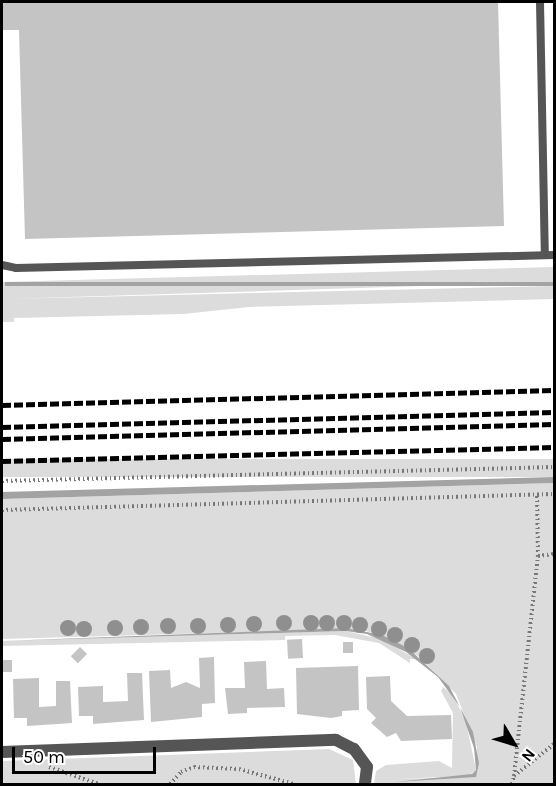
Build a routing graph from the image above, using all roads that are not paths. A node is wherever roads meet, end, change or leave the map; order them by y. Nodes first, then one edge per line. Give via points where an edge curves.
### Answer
1 (540, 2) edge
2 (545, 255) junction
3 (555, 255) edge
4 (2, 265) edge
5 (2, 752) edge
6 (364, 784) edge

1 - 2 lane
2 - 3 lane
2 - 4 lane via 16,268
5 - 6 street via 336,740 354,749 367,767

